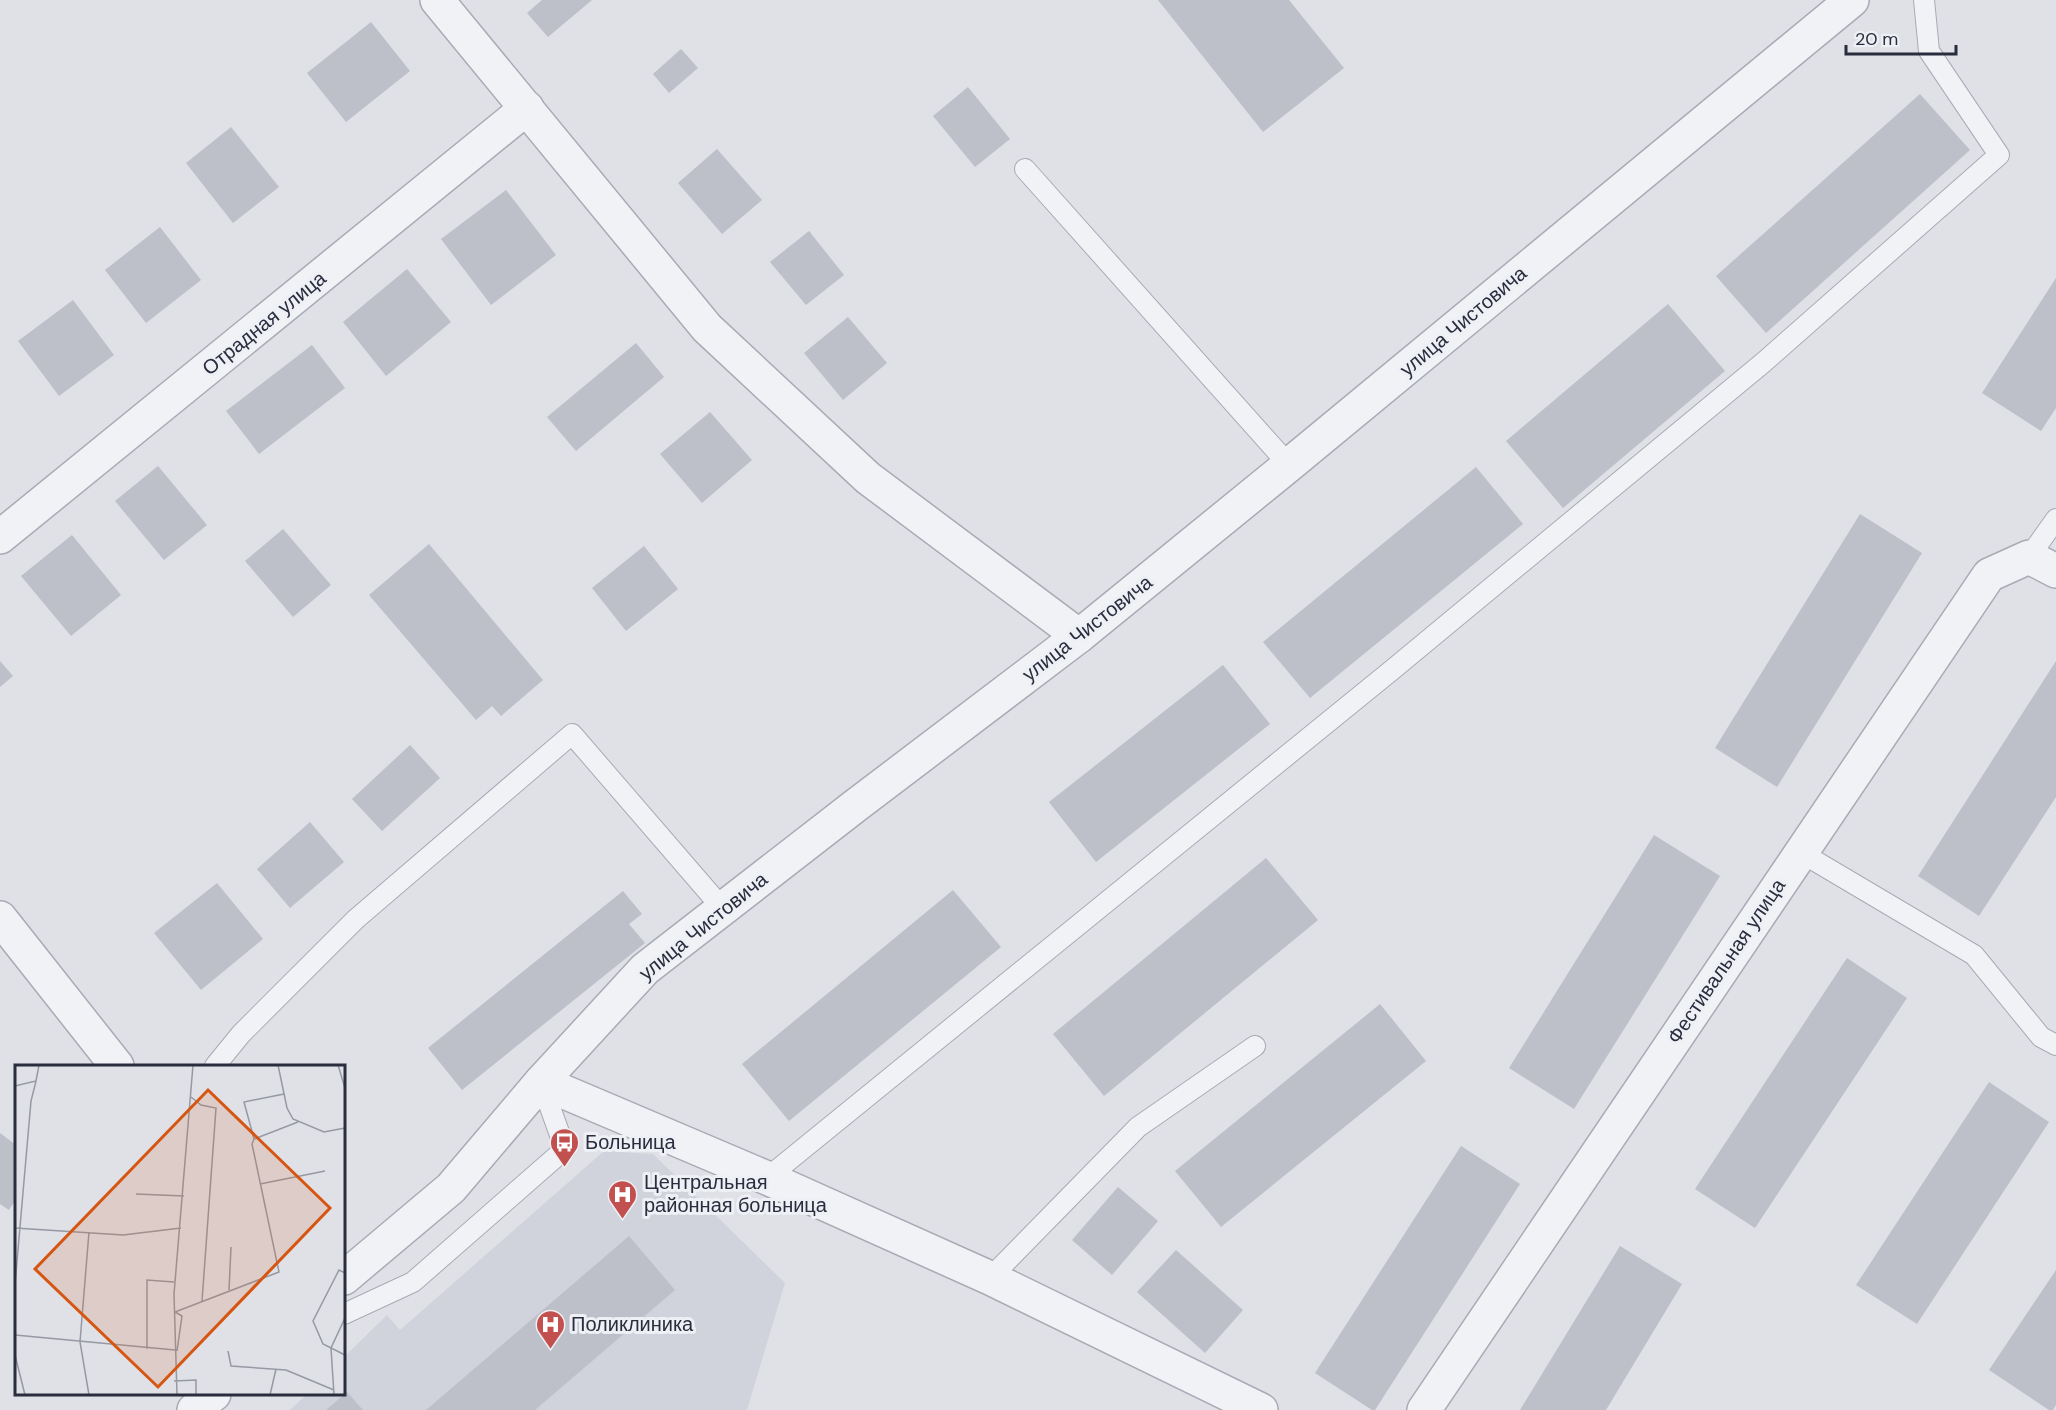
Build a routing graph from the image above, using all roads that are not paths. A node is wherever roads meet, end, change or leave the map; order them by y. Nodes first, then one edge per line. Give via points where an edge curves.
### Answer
1 (437, 0) edge
2 (1852, 0) edge
3 (1924, 0) edge
4 (527, 108) junction
5 (1025, 169) dead end
6 (1289, 465) junction
7 (2056, 519) edge
8 (0, 537) edge
9 (2043, 564) edge
10 (1079, 636) junction
11 (1800, 852) junction
12 (717, 902) dead end
13 (0, 918) edge
14 (2056, 1045) edge
15 (1255, 1046) dead end
16 (116, 1065) edge
17 (216, 1065) edge
18 (541, 1082) junction
19 (767, 1178) junction
20 (345, 1277) edge
21 (990, 1278) junction
22 (345, 1314) edge
23 (213, 1395) edge
24 (195, 1410) edge
25 (1261, 1410) edge
26 (1424, 1410) edge

1 - 4 street
2 - 6 street, улица Чистовича
3 - 19 lane via 1929,51 1999,155 1764,362 1383,678
4 - 8 street, Отрадная улица
4 - 10 street via 707,328 868,478
5 - 6 lane
6 - 10 street, улица Чистовича
7 - 9 lane
9 - 11 street, Фестивальная улица via 1989,575
10 - 18 street, улица Чистовича via 645,969
11 - 14 lane via 1974,955 2041,1037
11 - 26 street, Фестивальная улица
12 - 17 lane via 572,734 356,919 241,1034
13 - 16 street
15 - 21 lane via 1138,1127
18 - 19 street
18 - 20 street, улица Чистовича via 451,1188
18 - 22 lane via 565,1149 413,1282
19 - 21 street
21 - 25 street
23 - 24 street

